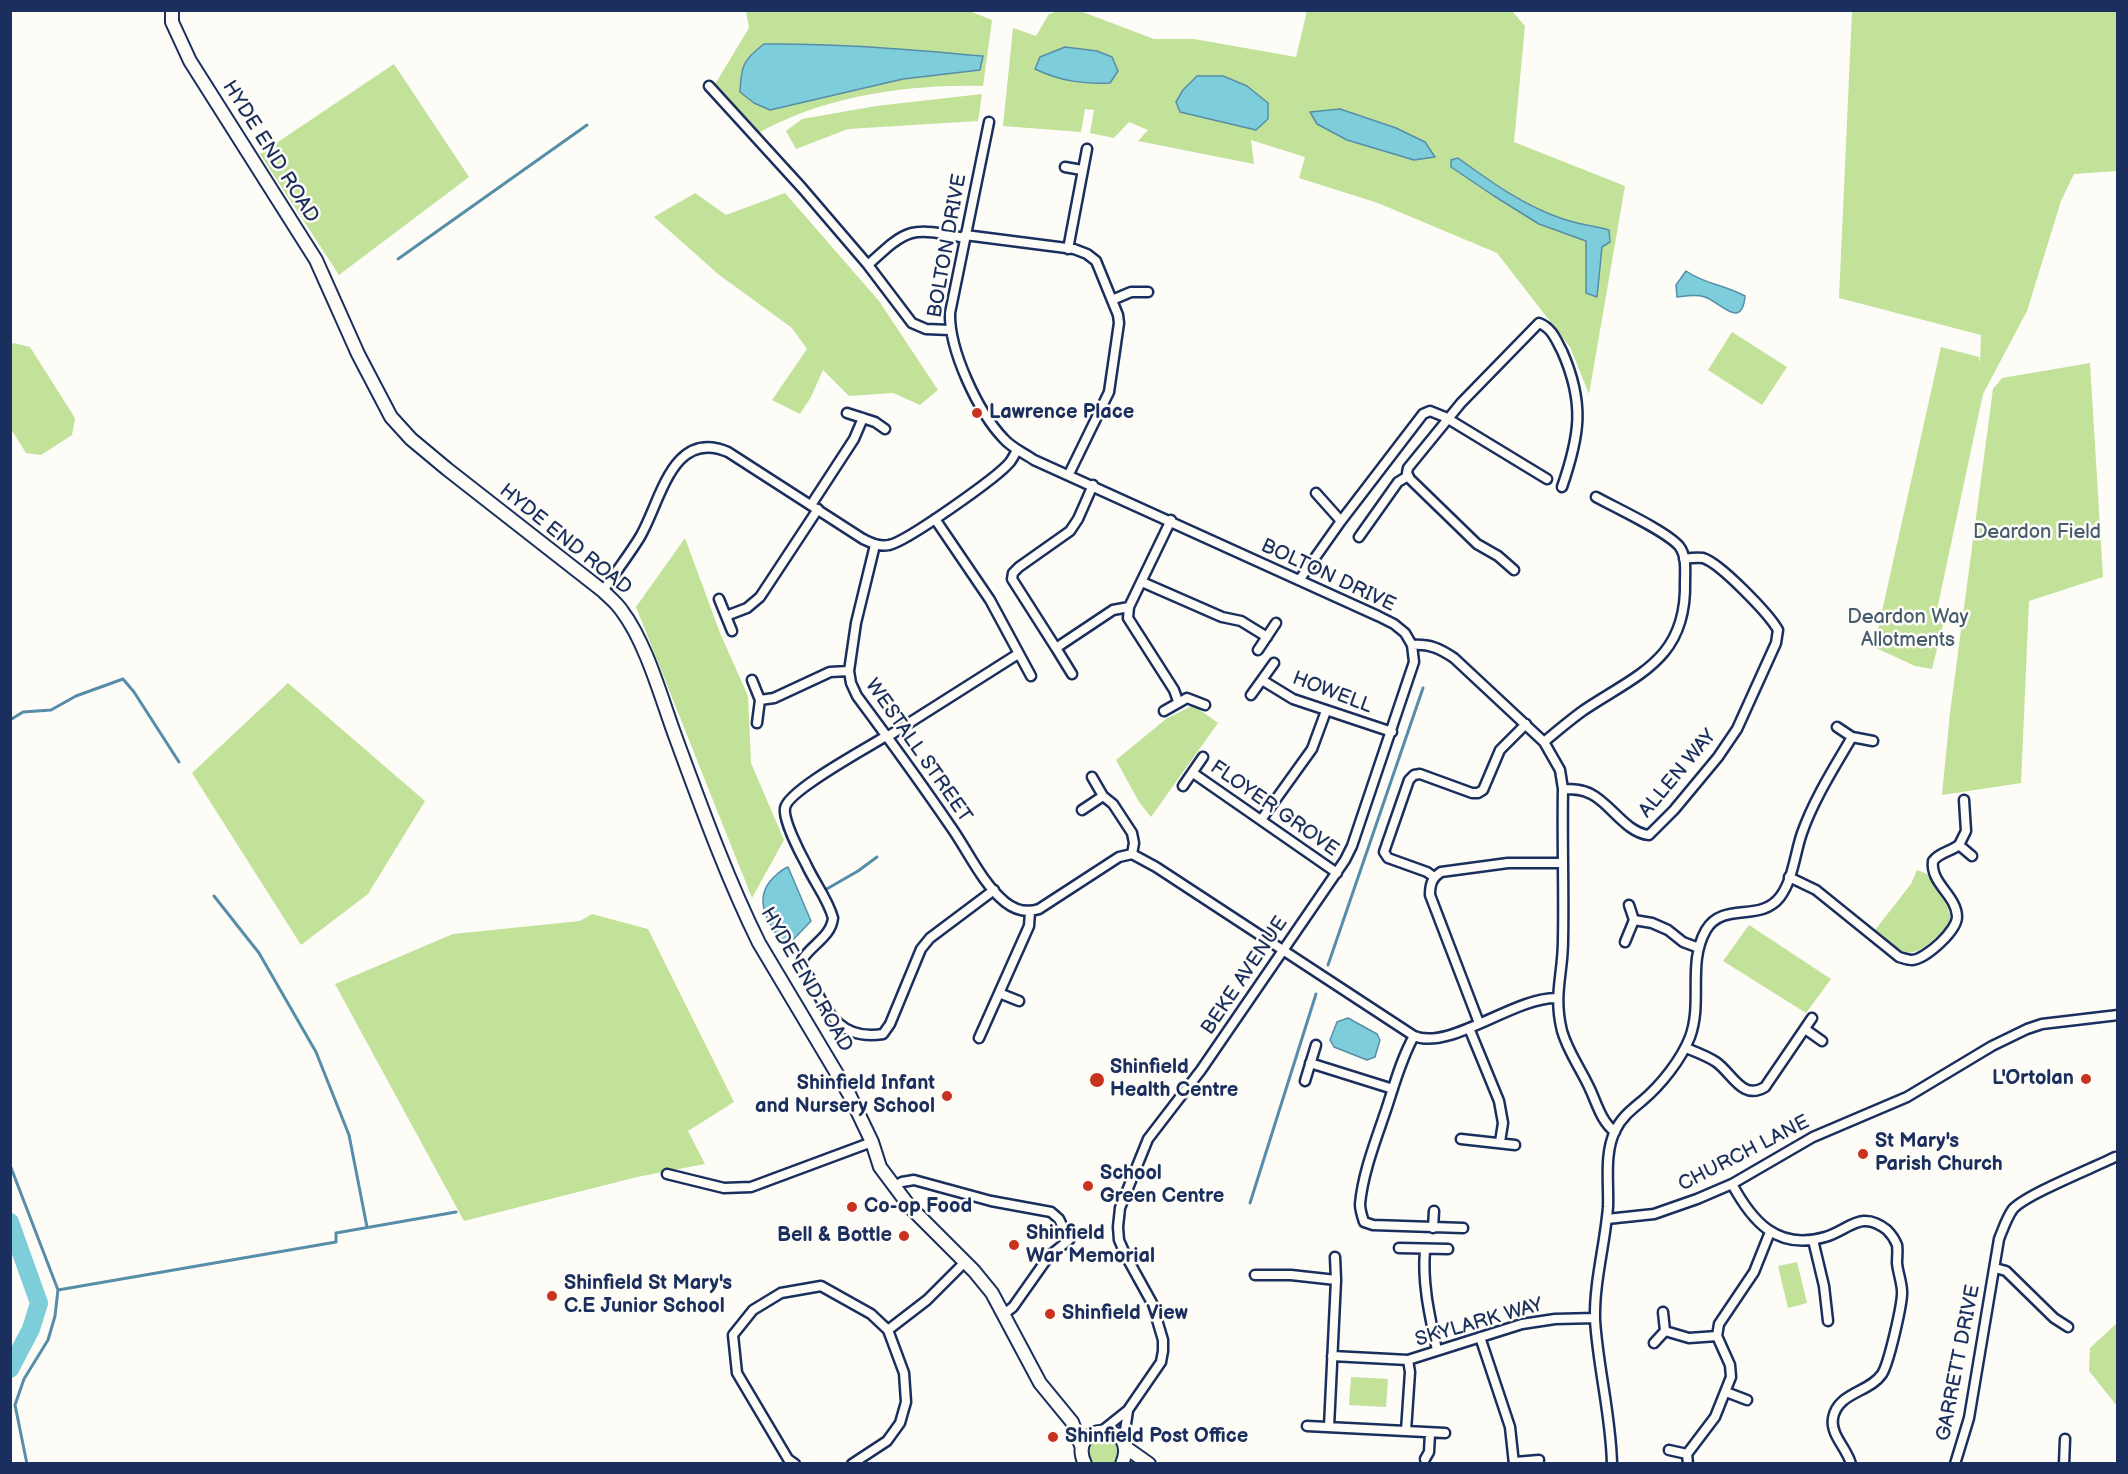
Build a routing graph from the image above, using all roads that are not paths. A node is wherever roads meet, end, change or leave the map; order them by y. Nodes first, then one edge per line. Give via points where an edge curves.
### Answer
1 (172, 10) edge
2 (709, 86) dead end
3 (989, 122) dead end
4 (1087, 149) dead end
5 (1065, 167) dead end
6 (1082, 170) junction
7 (965, 237) junction
8 (1068, 249) junction
9 (868, 265) junction
10 (1148, 292) dead end
11 (1112, 300) junction
12 (950, 330) junction
13 (847, 413) dead end
14 (863, 418) junction
15 (1448, 419) junction
16 (885, 429) dead end
17 (1017, 450) junction
18 (1069, 474) junction
19 (1408, 476) junction
20 (1547, 479) dead end
21 (1093, 485) junction
22 (1562, 487) dead end
23 (1316, 493) dead end
24 (1596, 497) dead end
25 (815, 507) junction
26 (935, 519) junction
27 (1171, 520) junction
28 (1341, 521) junction
29 (1359, 537) dead end
30 (875, 545) junction
31 (1684, 559) junction
32 (1514, 570) dead end
33 (1300, 579) junction
34 (1142, 582) junction
35 (603, 591) junction
36 (719, 599) dead end
37 (1129, 607) junction
38 (726, 616) junction
39 (1276, 622) dead end
40 (732, 631) dead end
41 (1267, 637) junction
42 (1412, 645) junction
43 (1056, 648) junction
44 (1258, 650) dead end
45 (1018, 654) junction
46 (1274, 663) dead end
47 (849, 671) junction
48 (1072, 674) dead end
49 (1031, 676) dead end
50 (753, 680) dead end
51 (1262, 680) junction
52 (1251, 695) dead end
53 (760, 700) junction
54 (1178, 701) junction
55 (1204, 705) dead end
56 (1164, 711) dead end
57 (1326, 711) junction
58 (756, 723) dead end
59 (1526, 724) junction
60 (1837, 726) dead end
61 (1392, 732) junction
62 (887, 737) junction
63 (1852, 737) junction
64 (1873, 741) dead end
65 (1544, 742) junction
66 (1203, 757) dead end
67 (1193, 772) junction
68 (1092, 777) dead end
69 (1183, 786) dead end
70 (1563, 789) junction
71 (1103, 796) junction
72 (1964, 800) dead end
73 (1082, 810) dead end
74 (1261, 820) junction
75 (1959, 845) junction
76 (1132, 854) junction
77 (1972, 856) dead end
78 (1563, 863) junction
79 (1337, 873) junction
80 (1434, 877) junction
81 (1789, 877) junction
82 (994, 890) junction
83 (1629, 905) dead end
84 (1030, 912) junction
85 (1634, 920) junction
86 (1625, 942) dead end
87 (1699, 948) junction
88 (1282, 950) junction
89 (999, 993) junction
90 (1557, 998) junction
91 (1019, 1001) dead end
92 (2118, 1015) edge
93 (1812, 1018) dead end
94 (1479, 1023) junction
95 (1469, 1028) junction
96 (1805, 1029) junction
97 (1414, 1036) junction
98 (979, 1038) dead end
99 (1822, 1041) dead end
100 (1316, 1045) dead end
101 (1686, 1047) junction
102 (1311, 1063) junction
103 (1305, 1081) dead end
104 (1393, 1089) junction
105 (1614, 1132) junction
106 (1461, 1139) dead end
107 (872, 1142) junction
108 (1500, 1142) junction
109 (1515, 1144) dead end
110 (2115, 1157) dead end
111 (667, 1174) dead end
112 (1732, 1184) junction
113 (894, 1186) junction
114 (1434, 1211) dead end
115 (1607, 1219) junction
116 (1433, 1228) junction
117 (1463, 1228) dead end
118 (1770, 1232) junction
119 (1813, 1240) junction
120 (1399, 1248) dead end
121 (1448, 1249) dead end
122 (1425, 1250) junction
123 (1335, 1257) dead end
124 (965, 1262) junction
125 (1995, 1268) junction
126 (1256, 1275) dead end
127 (1336, 1280) junction
128 (1663, 1312) dead end
129 (1004, 1314) junction
130 (1595, 1318) junction
131 (1828, 1320) dead end
132 (2068, 1327) dead end
133 (888, 1330) junction
134 (1665, 1331) junction
135 (1717, 1336) junction
136 (1480, 1337) junction
137 (1654, 1343) dead end
138 (1437, 1350) junction
139 (1332, 1356) junction
140 (1408, 1360) junction
141 (1726, 1392) junction
142 (1747, 1400) dead end
143 (1128, 1410) junction
144 (1072, 1422) junction
145 (1307, 1426) dead end
146 (1329, 1427) junction
147 (1099, 1431) junction
148 (1406, 1431) junction
149 (1430, 1433) junction
150 (1445, 1434) dead end
151 (2065, 1439) dead end
152 (1124, 1445) junction
153 (1082, 1448) junction
154 (1669, 1450) dead end
155 (1425, 1459) dead end
156 (1688, 1459) edge
157 (1539, 1460) dead end
158 (1084, 1463) edge
159 (1514, 1463) edge
160 (795, 1464) edge
161 (852, 1464) edge
162 (1122, 1464) edge
163 (1149, 1464) edge
164 (1612, 1464) edge
165 (1851, 1464) edge
166 (1955, 1464) edge
167 (2064, 1464) edge

1 - 35 main road, HYDE END ROAD via 172,21 190,61 315,260 391,417 447,469
2 - 9 street
3 - 7 street, BOLTON DRIVE
4 - 6 street
5 - 6 street
6 - 8 street
7 - 8 street
7 - 9 street via 911,231
7 - 12 street, BOLTON DRIVE
8 - 11 street via 1096,261
9 - 12 street via 912,323 926,329
10 - 11 street via 1131,292
11 - 18 street via 1119,323 1108,392
12 - 17 street, BOLTON DRIVE via 973,392 993,425
13 - 14 street
14 - 16 street
14 - 25 street
15 - 19 street via 1408,468
15 - 20 street
15 - 22 street via 1539,323 1543,324 1555,337 1572,374 1575,395 1575,446
15 - 28 street via 1430,411 1423,414
17 - 18 street, BOLTON DRIVE
17 - 26 street via 1003,468
18 - 21 street, BOLTON DRIVE
19 - 29 street via 1398,482
19 - 32 street via 1477,544
21 - 27 street, BOLTON DRIVE
21 - 43 street via 1070,531 1013,573 1016,588
23 - 28 street
24 - 31 street via 1671,539
25 - 30 street
25 - 35 street via 728,452 699,446 675,466 641,536
25 - 38 street via 760,597 747,608
26 - 30 street via 892,545
26 - 45 street via 990,600
27 - 33 street, BOLTON DRIVE
27 - 34 street
28 - 33 street
30 - 47 street, WESTALL STREET
31 - 65 street via 1682,617 1663,655 1642,675 1582,711
31 - 70 street, ALLEN WAY via 1704,558 1712,562 1768,614 1778,630 1776,643 1737,729 1699,782 1649,835 1619,819 1592,794
33 - 42 street, BOLTON DRIVE via 1394,624
34 - 37 street
34 - 41 street via 1222,617 1241,621
35 - 107 main road, HYDE END ROAD via 621,609 637,636 759,944 830,1060
36 - 38 street
37 - 43 street via 1113,610
37 - 54 street via 1132,626
38 - 40 street
39 - 41 street
41 - 44 street
42 - 59 street via 1439,647 1454,657
42 - 61 street, BEKE AVENUE via 1414,662
43 - 48 street
45 - 49 street
45 - 62 street
46 - 51 street, HOWELL
47 - 53 street via 830,672 774,698
47 - 62 street, WESTALL STREET via 857,696
50 - 53 street
51 - 52 street, HOWELL
51 - 57 street, HOWELL via 1293,699
53 - 58 street
54 - 55 street via 1187,698
54 - 56 street
57 - 61 street, HOWELL
57 - 74 street via 1312,748
59 - 65 street
59 - 80 street via 1500,750 1478,794 1420,774 1409,780 1384,852 1388,858
60 - 63 street
61 - 79 street, BEKE AVENUE via 1352,846
62 - 82 street, WESTALL STREET
62 - 82 street via 813,780 785,809 805,863 833,918 830,929 802,960 835,1022 866,1037 883,1034 921,949
63 - 64 street
63 - 81 street via 1802,832
65 - 70 street via 1560,770
66 - 67 street, FLOYER GROVE
67 - 69 street, FLOYER GROVE
67 - 74 street, FLOYER GROVE
68 - 71 street
70 - 78 street
71 - 73 street
71 - 76 street via 1132,833
72 - 75 street via 1966,831
74 - 79 street, FLOYER GROVE
75 - 77 street
75 - 81 street via 1941,852 1932,867 1956,910 1956,925 1926,954 1910,960 1899,957 1816,890
76 - 84 street via 1119,857
76 - 88 street
78 - 80 street via 1508,863 1441,872
78 - 90 street via 1563,942
79 - 88 street, BEKE AVENUE
80 - 94 street via 1430,895
81 - 87 street via 1780,898 1765,910 1724,914 1714,920
82 - 84 street, WESTALL STREET via 1016,909
83 - 85 street
84 - 89 street via 1029,926
85 - 86 street
85 - 87 street via 1652,923
87 - 101 street via 1696,1015
88 - 97 street
88 - 143 street, BEKE AVENUE via 1206,1062 1148,1138 1119,1208 1119,1240 1152,1303 1163,1351 1161,1362
89 - 91 street
89 - 98 street
90 - 94 street via 1510,1009
90 - 105 street via 1571,1054 1604,1122
92 - 112 street, CHURCH LANE via 2027,1029 1907,1097 1814,1137
93 - 96 street
94 - 95 street
95 - 97 street via 1432,1040
95 - 108 street via 1499,1101 1503,1123
96 - 99 street
96 - 101 street via 1766,1087 1759,1091 1740,1086 1718,1063
97 - 104 street
100 - 102 street
101 - 105 street via 1665,1077 1629,1111
102 - 103 street
102 - 104 street
104 - 116 street via 1364,1182 1361,1215 1364,1222 1372,1225
105 - 115 street via 1608,1160
106 - 108 street
107 - 111 street via 751,1187 724,1188
107 - 113 main road, HYDE END ROAD via 880,1167
108 - 109 street
110 - 125 street, GARRETT DRIVE via 2014,1209 1999,1239
112 - 115 street, CHURCH LANE via 1654,1214
112 - 118 street via 1746,1209
113 - 124 main road, HYDE END ROAD
113 - 129 street via 914,1180 1044,1210 1059,1219 1069,1240 1049,1256
114 - 116 street
115 - 130 street
116 - 117 street
118 - 119 street
118 - 135 street via 1754,1272 1719,1324
119 - 131 street
119 - 165 street via 1856,1221 1867,1221 1886,1229 1897,1247 1902,1293 1888,1360 1874,1384 1842,1401 1833,1418 1833,1428
120 - 122 street
121 - 122 street
122 - 138 street via 1428,1308
123 - 127 street
124 - 129 main road, HYDE END ROAD
124 - 133 street via 927,1300
125 - 132 street, GARRETT DRIVE via 2006,1271
125 - 166 street, GARRETT DRIVE via 1969,1418
126 - 127 street
127 - 139 street
128 - 134 street
129 - 144 main road, HYDE END ROAD via 1028,1364
130 - 136 street, SKYLARK WAY via 1545,1320
130 - 164 street
133 - 160 street via 871,1314 821,1286 782,1293 753,1310 733,1335 737,1373 788,1459
133 - 161 street via 904,1373 906,1402 900,1423 887,1441
134 - 135 street via 1689,1338
134 - 137 street
135 - 141 street via 1730,1365
136 - 138 street, SKYLARK WAY
136 - 159 street via 1510,1427
138 - 140 street, SKYLARK WAY
139 - 140 street, SKYLARK WAY
139 - 146 street
140 - 148 street, SKYLARK WAY
141 - 142 street
141 - 156 street
143 - 147 street
143 - 152 street
144 - 147 main road
144 - 153 main road
145 - 146 street
146 - 148 street
147 - 152 main road via 1117,1434
147 - 153 main road via 1084,1441
148 - 149 street
149 - 150 street
149 - 155 street
151 - 167 street
152 - 162 main road
152 - 163 main road
153 - 158 main road
154 - 156 street
157 - 159 street

